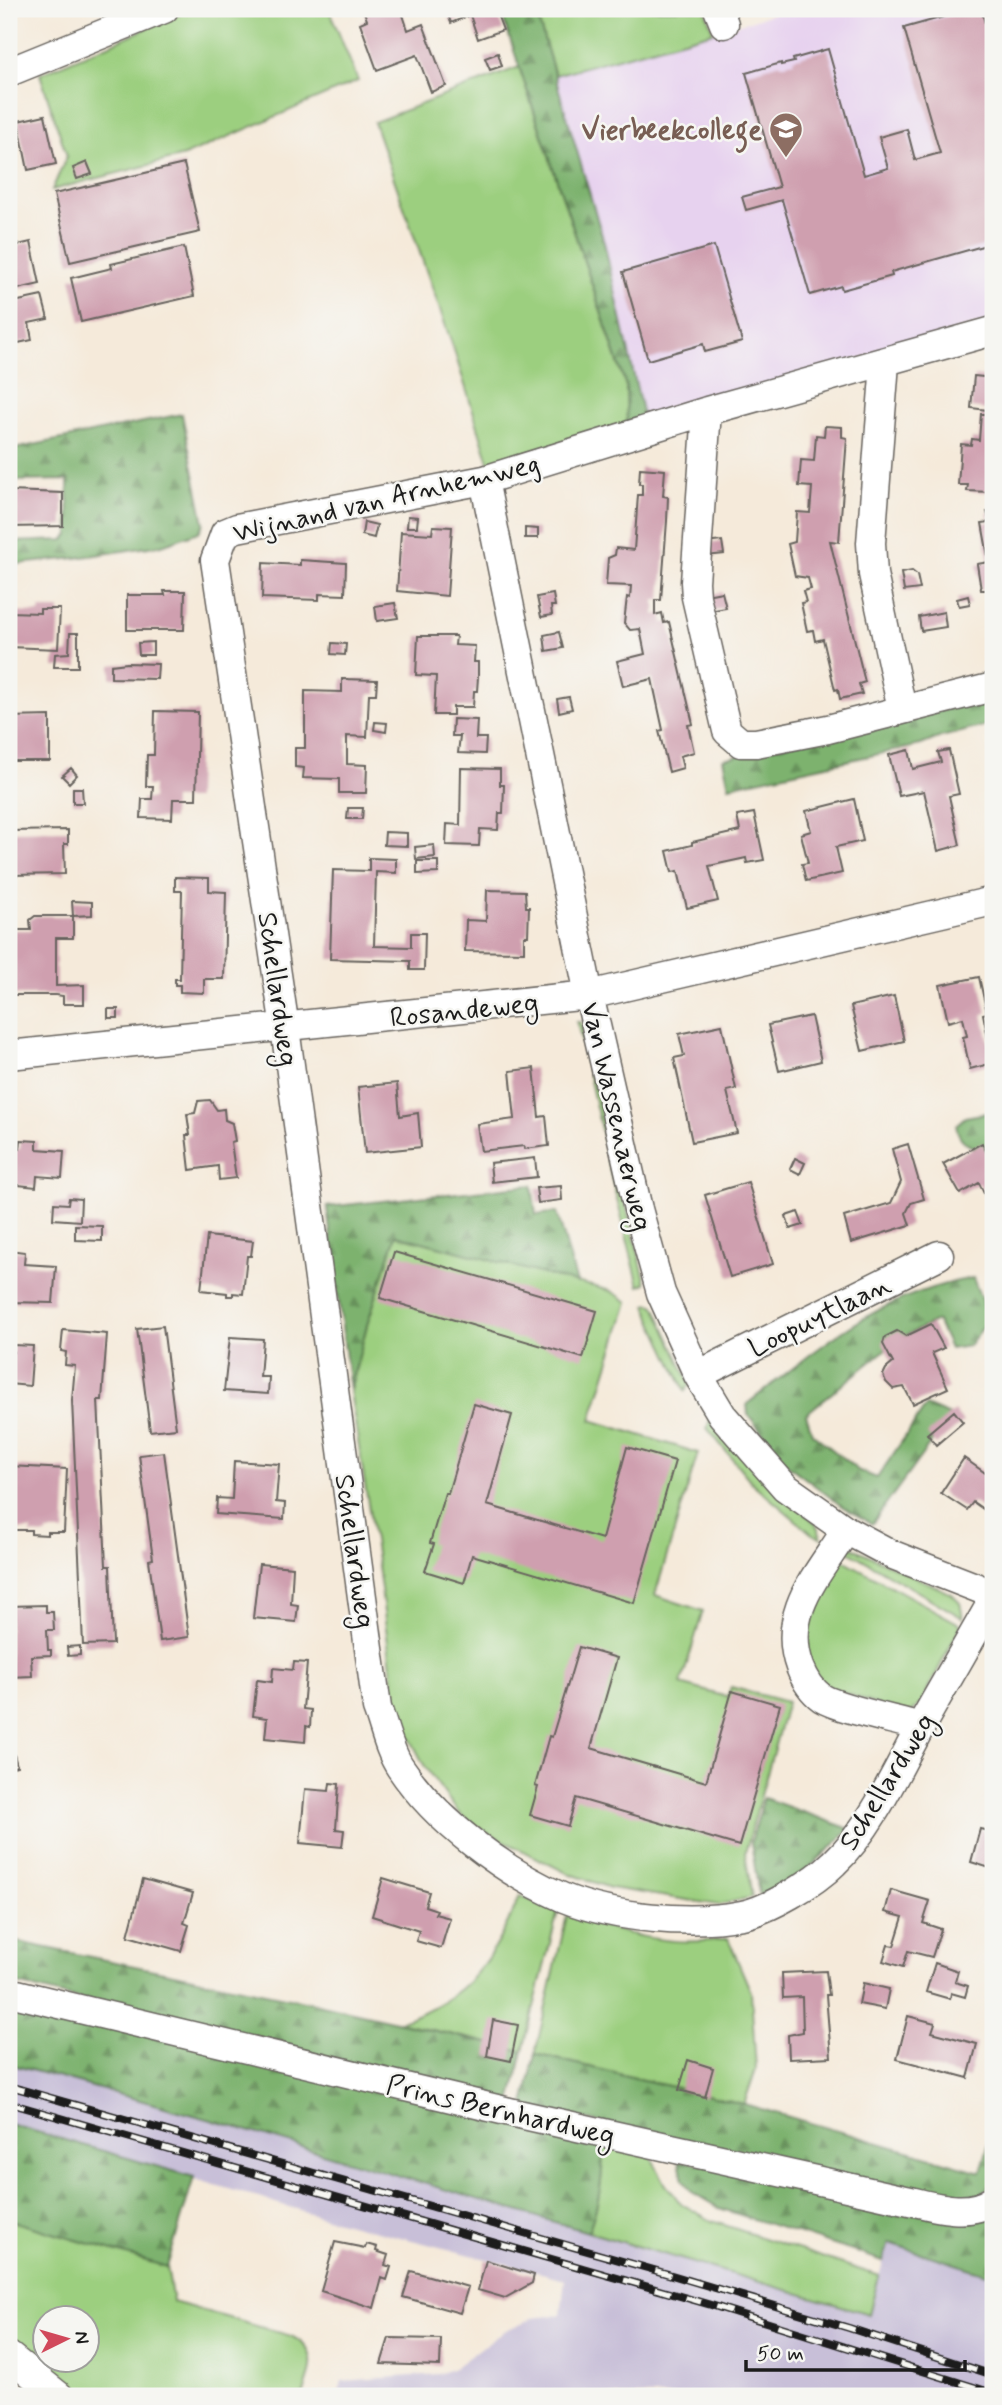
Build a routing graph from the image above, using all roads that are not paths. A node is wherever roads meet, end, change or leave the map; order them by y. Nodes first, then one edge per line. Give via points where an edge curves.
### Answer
1 (164, 9) edge
2 (9, 72) edge
3 (993, 331) edge
4 (885, 363) junction
5 (708, 411) junction
6 (484, 480) junction
7 (225, 533) joint
8 (993, 687) edge
9 (902, 709) junction
10 (993, 901) edge
11 (589, 995) junction
12 (285, 1028) junction
13 (9, 1055) edge
14 (939, 1255) dead end
15 (698, 1375) junction
16 (846, 1530) junction
17 (993, 1594) edge
18 (993, 1600) edge
19 (921, 1727) junction
20 (9, 1992) edge
21 (993, 2200) edge
22 (9, 2356) edge
23 (60, 2396) edge

1 - 2 street
3 - 4 street, Wijnand van Arnhemweg
4 - 5 street, Wijnand van Arnhemweg
4 - 9 street via 871,543 873,574
5 - 6 street, Wijnand van Arnhemweg
5 - 9 street via 695,582 727,731 741,743 755,743
6 - 7 street, Wijnand van Arnhemweg
6 - 11 street, Van Wassenaerweg
7 - 12 street, Schellardweg via 215,560
8 - 9 street
10 - 11 street, Rosandeweg
11 - 12 street, Rosandeweg
11 - 15 street, Van Wassenaerweg via 661,1293
12 - 13 street, Rosandeweg
12 - 19 street, Schellardweg via 377,1708 398,1765 443,1819 520,1875 568,1899 670,1919 744,1915 778,1900 834,1863 878,1804
14 - 15 street, Loopuytlaan
15 - 16 street, Van Wassenaerweg via 722,1415 785,1486
16 - 17 street, Van Wassenaerweg via 893,1556
16 - 19 street via 797,1612 793,1637 802,1671 810,1688 824,1699
18 - 19 street, Schellardweg
20 - 21 street, Prins Bernhardweg via 514,2113 953,2210 984,2206
22 - 23 street

